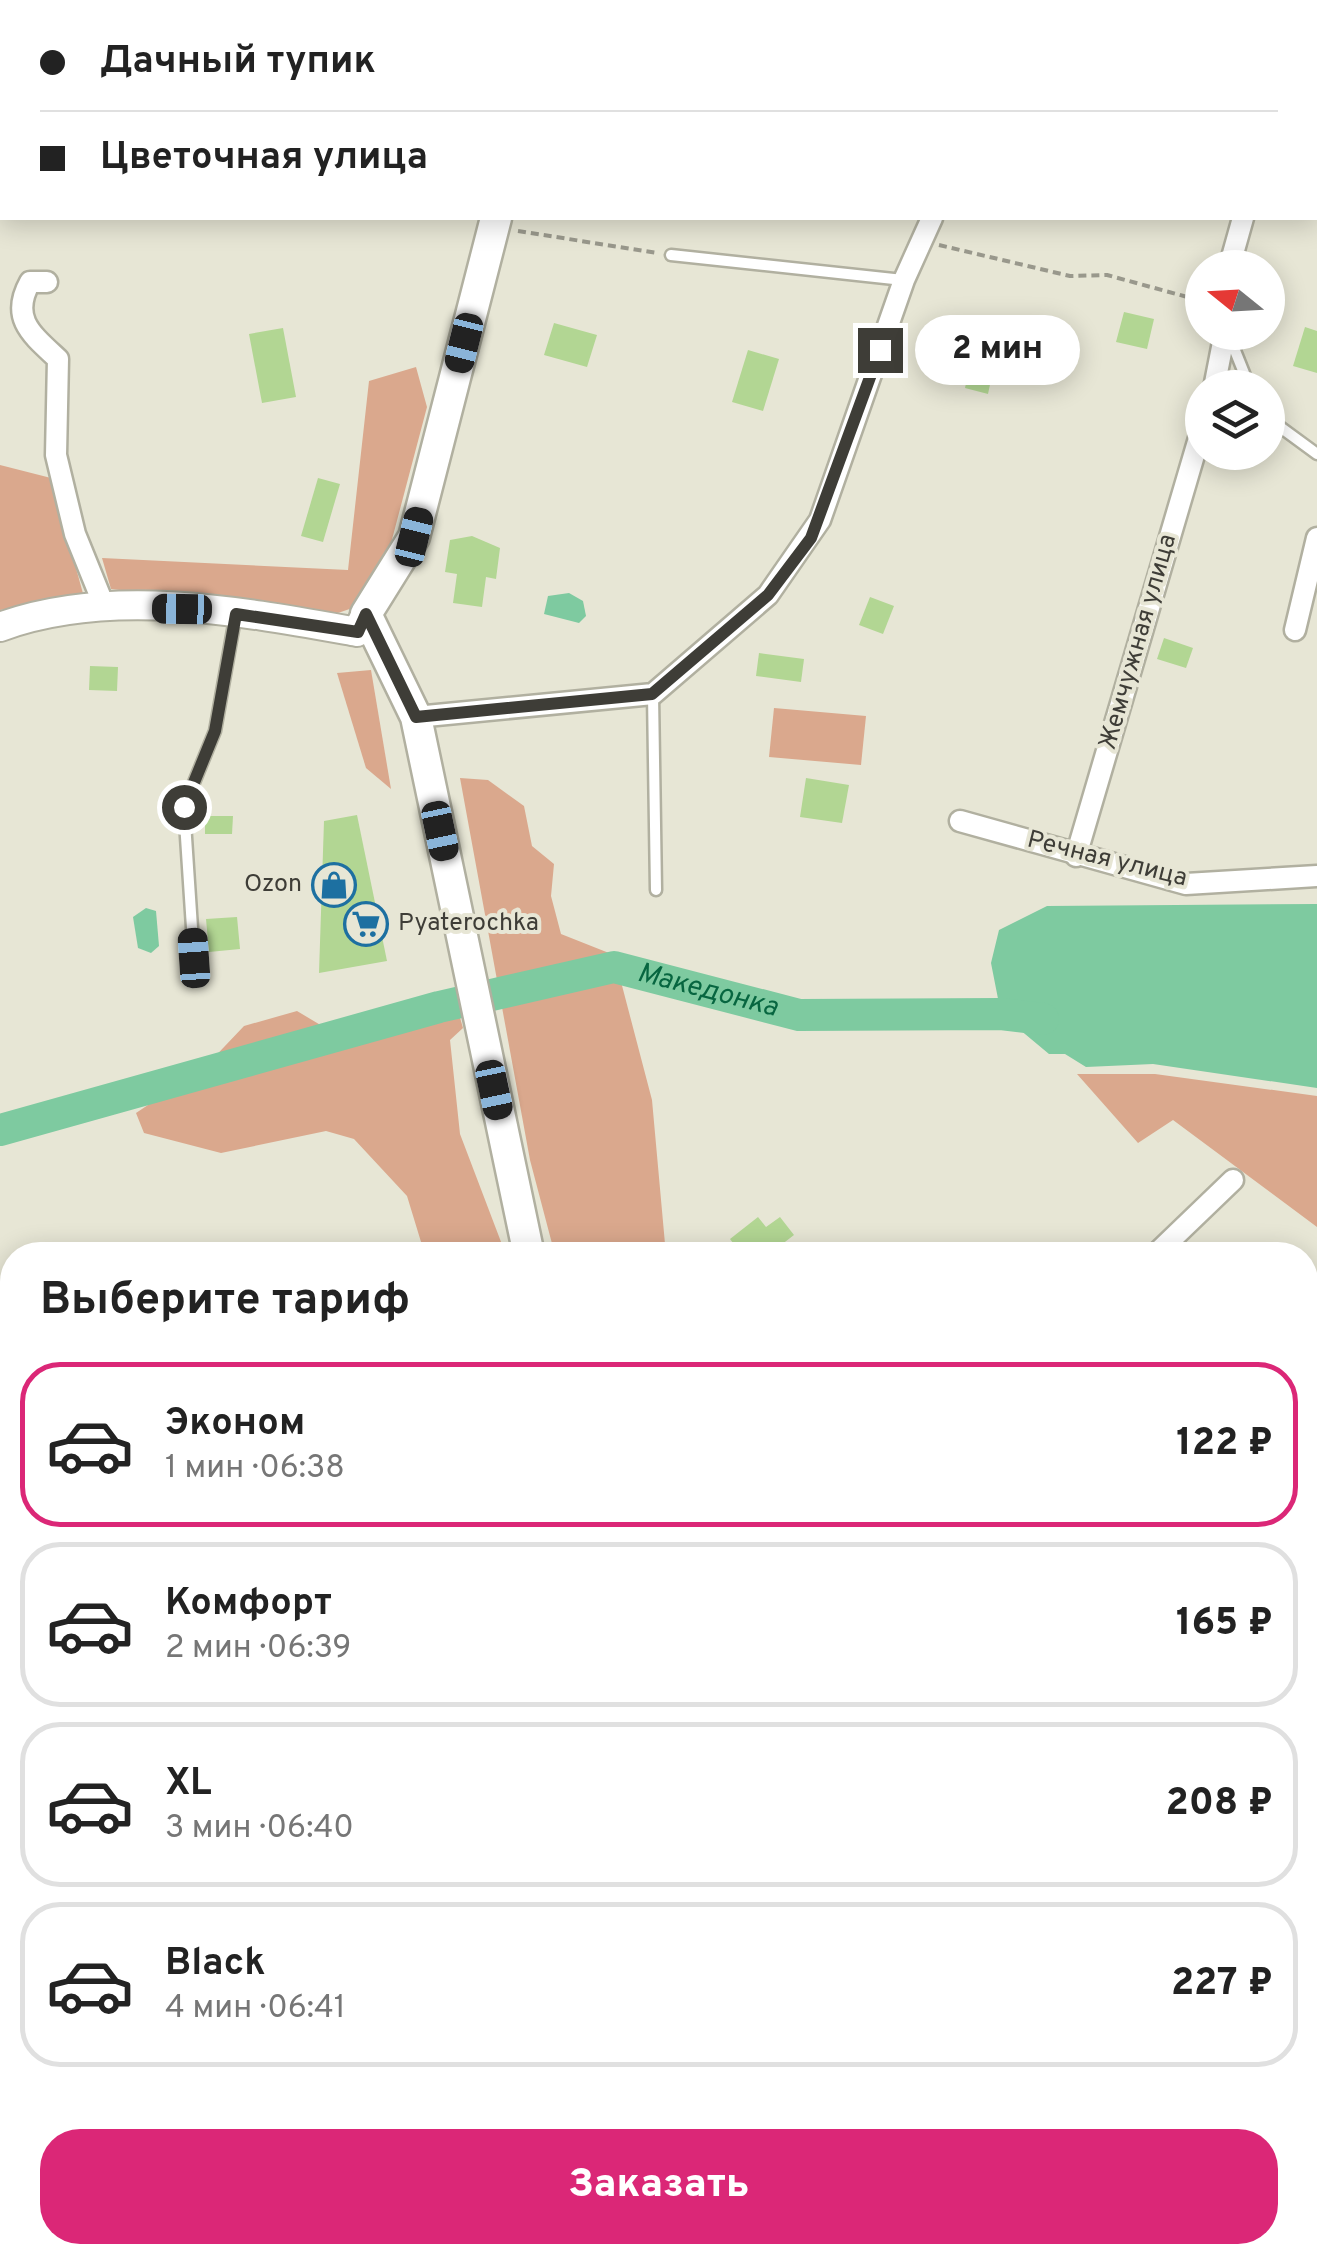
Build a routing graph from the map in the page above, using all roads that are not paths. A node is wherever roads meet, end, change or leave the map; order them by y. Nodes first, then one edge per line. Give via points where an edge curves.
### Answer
1 (931, 220) edge
2 (1242, 220) edge
3 (494, 222) edge
4 (1234, 250) edge
5 (672, 255) road end
6 (904, 280) junction
7 (47, 282) dead end
8 (1285, 430) edge
9 (1317, 454) edge
10 (1190, 470) edge
11 (1317, 538) edge
12 (105, 608) junction
13 (236, 614) junction
14 (366, 614) junction
15 (0, 627) edge
16 (1295, 630) dead end
17 (652, 694) junction
18 (416, 717) junction
19 (960, 821) dead end
20 (1076, 856) junction
21 (1317, 876) edge
22 (656, 890) dead end
23 (194, 958) dead end
24 (1233, 1180) dead end
25 (526, 1242) edge
26 (1169, 1242) edge

1 - 6 street
2 - 4 street
3 - 14 main road via 414,537
5 - 6 lane
6 - 17 street via 811,538 768,595
7 - 12 street via 30,282 20,301 24,328 58,358 56,455 75,534
8 - 9 lane
10 - 20 street, Жемчужная улица
11 - 16 street
12 - 13 main road
12 - 15 main road
13 - 14 main road via 358,632
13 - 23 lane via 215,731 184,807
14 - 18 main road
17 - 18 street
17 - 22 lane
18 - 25 main road
19 - 20 street, Речная улица
20 - 21 street, Речная улица via 1186,884
24 - 26 street

